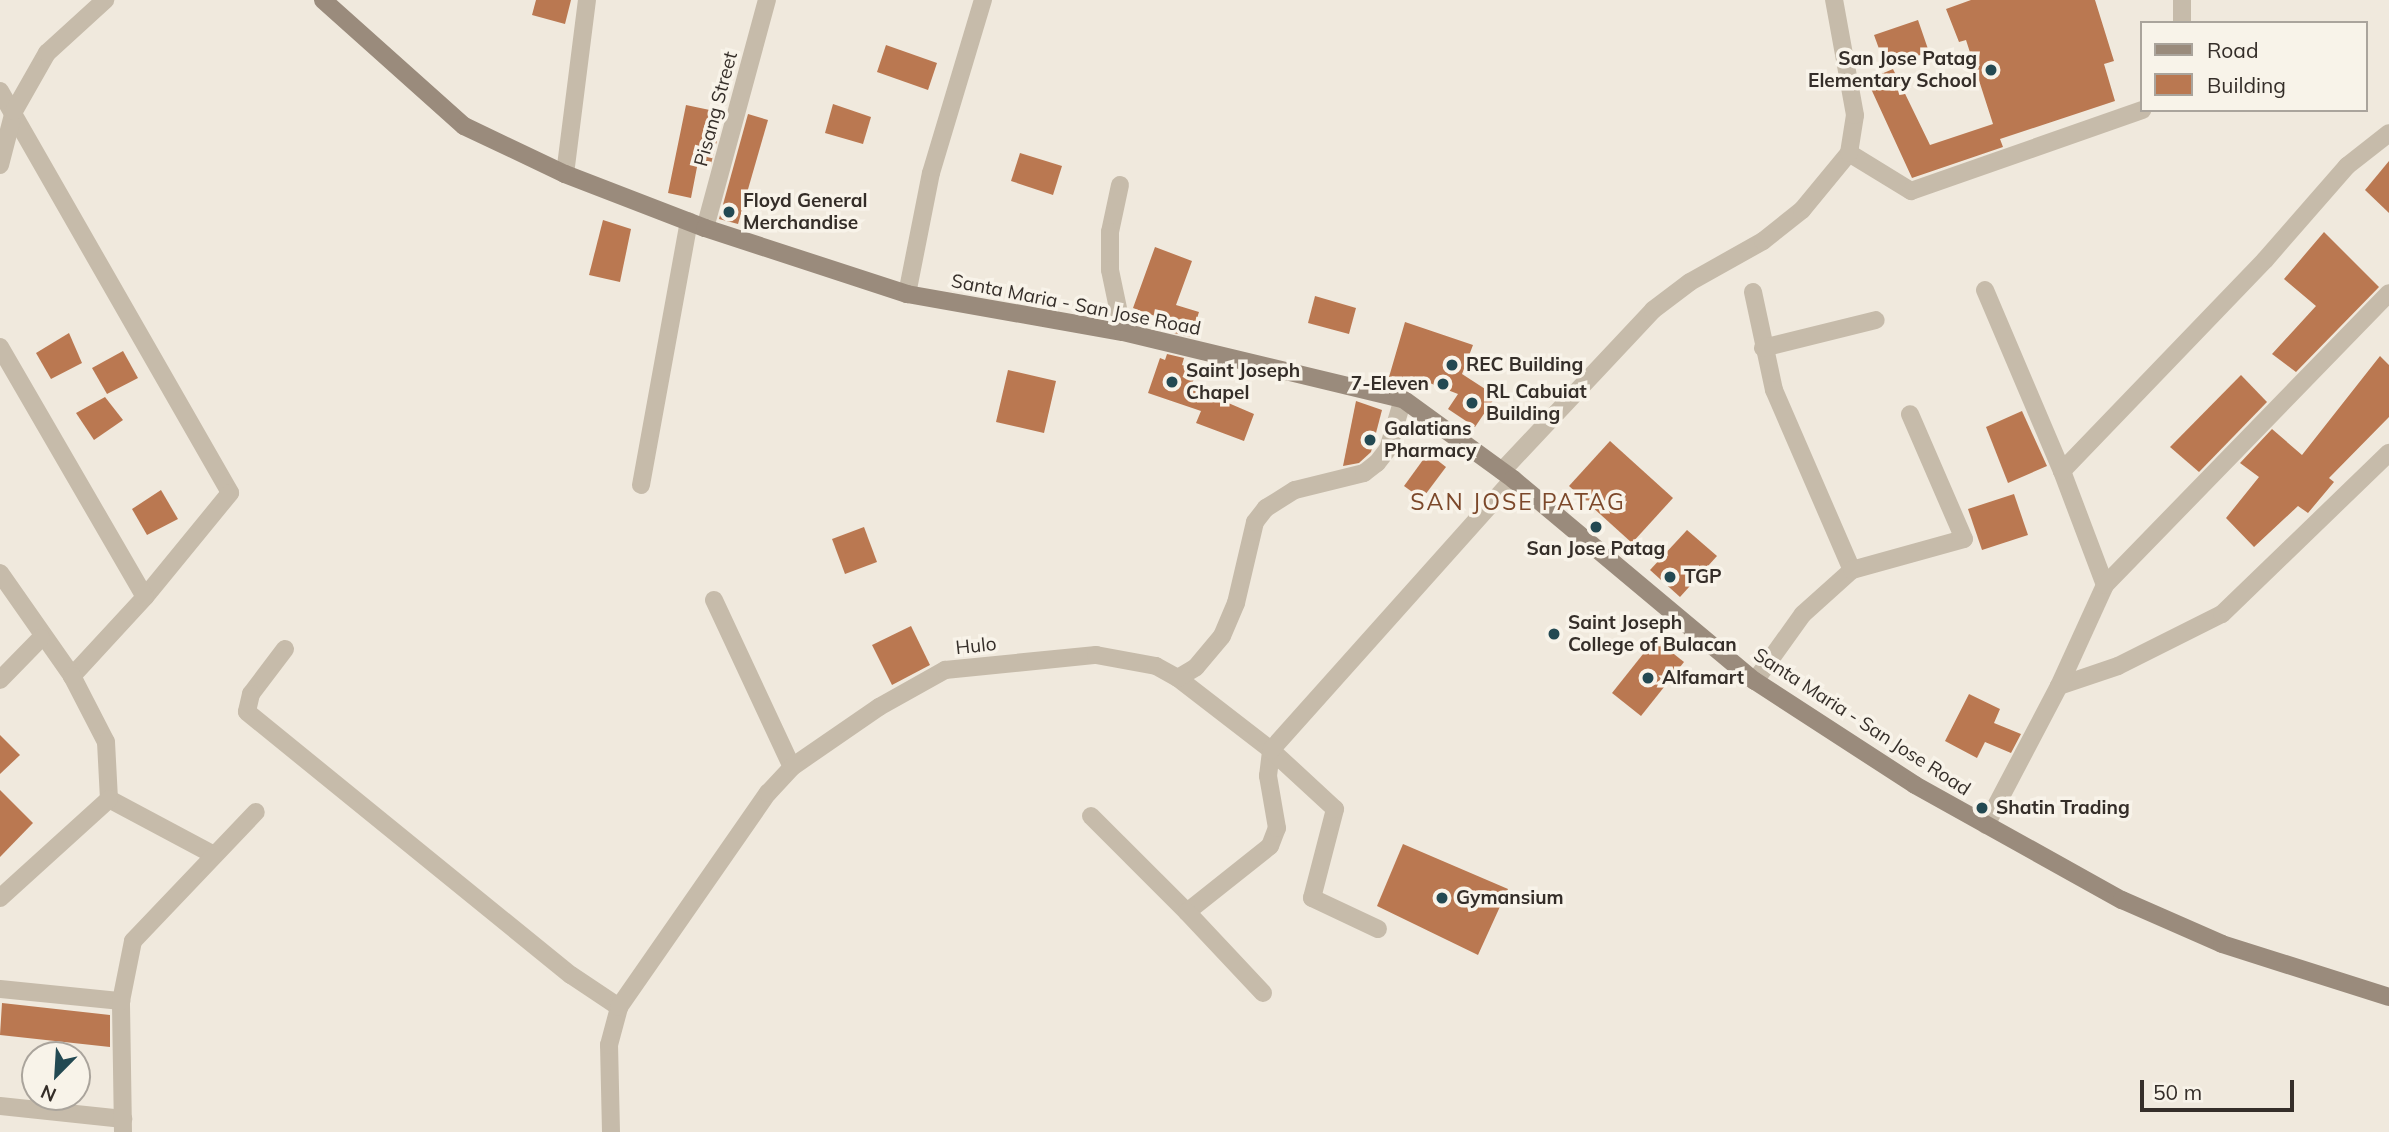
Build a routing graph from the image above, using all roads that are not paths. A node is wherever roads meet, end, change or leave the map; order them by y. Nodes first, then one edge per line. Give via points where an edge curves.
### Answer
1 (105, 0) edge
2 (323, 0) edge
3 (587, 0) edge
4 (767, 0) edge
5 (983, 0) edge
6 (1834, 0) edge
7 (2182, 0) edge
8 (2182, 21) edge
9 (0, 91) edge
10 (14, 111) junction
11 (2140, 111) edge
12 (2389, 133) edge
13 (1849, 153) junction
14 (0, 165) edge
15 (565, 174) junction
16 (1121, 185) dead end
17 (697, 225) junction
18 (1985, 290) dead end
19 (1753, 292) dead end
20 (2389, 293) edge
21 (907, 294) junction
22 (1876, 320) dead end
23 (1123, 332) junction
24 (0, 346) edge
25 (1763, 348) junction
26 (1403, 399) junction
27 (1910, 414) dead end
28 (2389, 453) edge
29 (2062, 471) junction
30 (1507, 475) junction
31 (641, 485) dead end
32 (1852, 570) junction
33 (0, 573) edge
34 (2105, 586) junction
35 (145, 597) junction
36 (714, 600) dead end
37 (41, 638) junction
38 (285, 649) dead end
39 (72, 676) junction
40 (1178, 678) junction
41 (0, 680) edge
42 (1755, 681) junction
43 (2059, 686) junction
44 (1271, 750) junction
45 (792, 767) junction
46 (108, 799) junction
47 (256, 812) dead end
48 (1091, 817) dead end
49 (1986, 825) junction
50 (214, 855) junction
51 (0, 898) edge
52 (1187, 912) junction
53 (1378, 929) dead end
54 (0, 989) edge
55 (1263, 993) dead end
56 (2389, 997) edge
57 (121, 1000) junction
58 (620, 1007) junction
59 (0, 1106) edge
60 (123, 1126) edge
61 (611, 1132) edge

1 - 10 street via 47,53
2 - 15 main road, Santa Maria - San Jose Road via 464,127
3 - 15 street
4 - 17 street, Pisang Street
5 - 21 street via 931,173
6 - 13 street via 1855,115
7 - 8 street
9 - 10 street
10 - 14 street
10 - 35 street via 230,493
11 - 13 street via 1911,191
12 - 29 street via 2347,166 2265,260
13 - 30 street via 1783,226 1653,310
15 - 17 main road, Santa Maria - San Jose Road
16 - 23 street via 1110,232 1110,270
17 - 21 main road, Santa Maria - San Jose Road
17 - 31 street, Pisang Street
18 - 29 street
19 - 25 street
20 - 34 street
21 - 23 main road, Santa Maria - San Jose Road
22 - 25 street
23 - 26 main road, Santa Maria - San Jose Road
24 - 35 street
25 - 32 street via 1774,390
26 - 30 main road, Santa Maria - San Jose Road
26 - 40 street via 1388,449 1370,468 1295,490 1266,508 1255,523 1236,603 1222,636 1196,667
27 - 32 street via 1964,538
28 - 43 street via 2222,614 2118,666
29 - 34 street
30 - 42 main road, Santa Maria - San Jose Road
30 - 44 street
32 - 42 street via 1804,614
33 - 37 street
34 - 43 street
35 - 39 street
36 - 45 street
37 - 39 street
37 - 41 street
38 - 58 street via 251,694 247,712 571,975
39 - 46 street via 106,742
40 - 44 street, Hulo
40 - 45 street, Hulo via 1156,666 1096,655 945,670 879,707
42 - 49 main road, Santa Maria - San Jose Road via 1915,785
43 - 49 street
44 - 52 street via 1268,776 1277,828 1270,846
44 - 53 street, Hulo via 1335,809 1312,898
45 - 58 street, Hulo via 768,793
46 - 50 street
46 - 51 street
47 - 50 street
48 - 52 street
49 - 56 main road, Santa Maria - San Jose Road via 2122,900 2222,944
50 - 57 street via 132,941
52 - 55 street
54 - 57 street
57 - 60 street
58 - 61 street, Hulo via 609,1045
59 - 60 street

